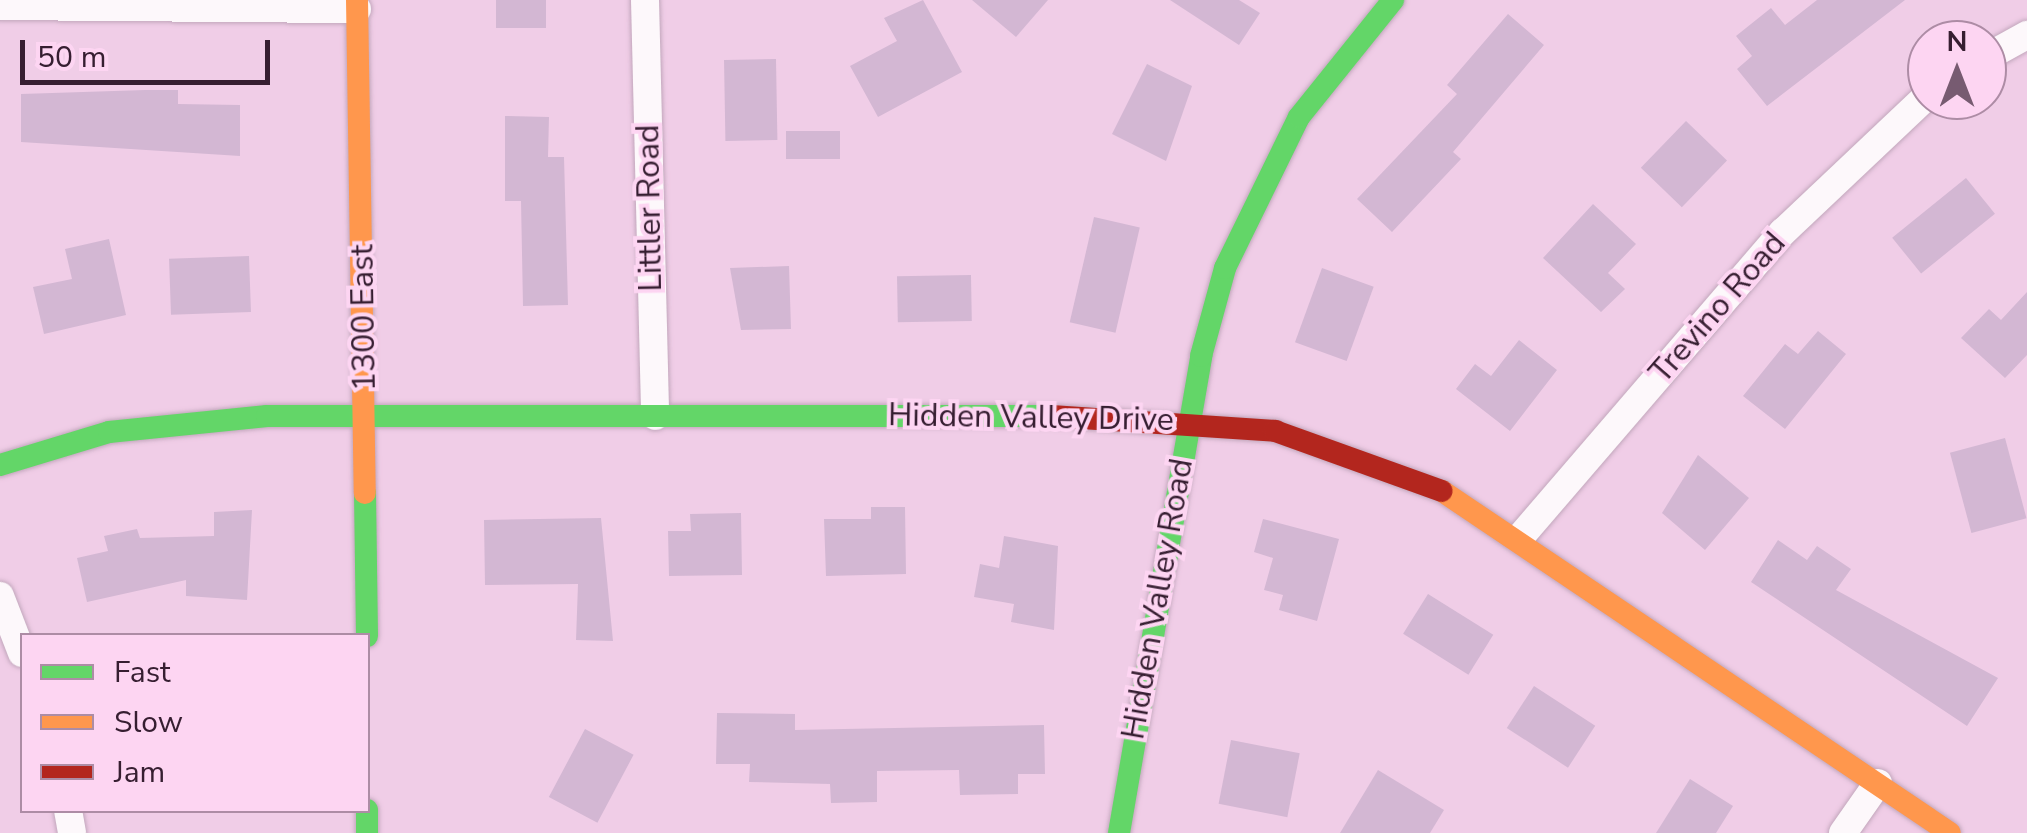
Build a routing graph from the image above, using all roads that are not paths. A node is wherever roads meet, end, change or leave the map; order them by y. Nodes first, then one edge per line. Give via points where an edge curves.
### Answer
1 (646, 0) edge
2 (1394, 0) edge
3 (59, 4) edge
4 (357, 5) edge
5 (0, 6) edge
6 (1907, 115) edge
7 (655, 416) junction
8 (366, 417) junction
9 (1191, 420) junction
10 (0, 465) edge
11 (1522, 535) junction
12 (0, 596) edge
13 (367, 633) edge
14 (20, 648) edge
15 (1878, 783) junction
16 (1118, 833) edge
17 (1843, 833) edge
18 (1950, 833) edge

1 - 7 street, Littler Road
2 - 9 street, Hidden Valley Road via 1298,117 1257,190 1225,268
3 - 4 street
3 - 5 street
4 - 8 street, 1300 East
6 - 11 street, Trevino Road via 1783,232
7 - 8 street, Hidden Valley Drive
7 - 9 street, Hidden Valley Drive
8 - 10 street, Hidden Valley Drive via 161,424
8 - 13 street, 1300 East
9 - 11 street, Hidden Valley Drive via 1361,454
9 - 16 street, Hidden Valley Road
11 - 15 street, Hidden Valley Drive
12 - 14 street
15 - 17 street
15 - 18 street, Hidden Valley Drive

